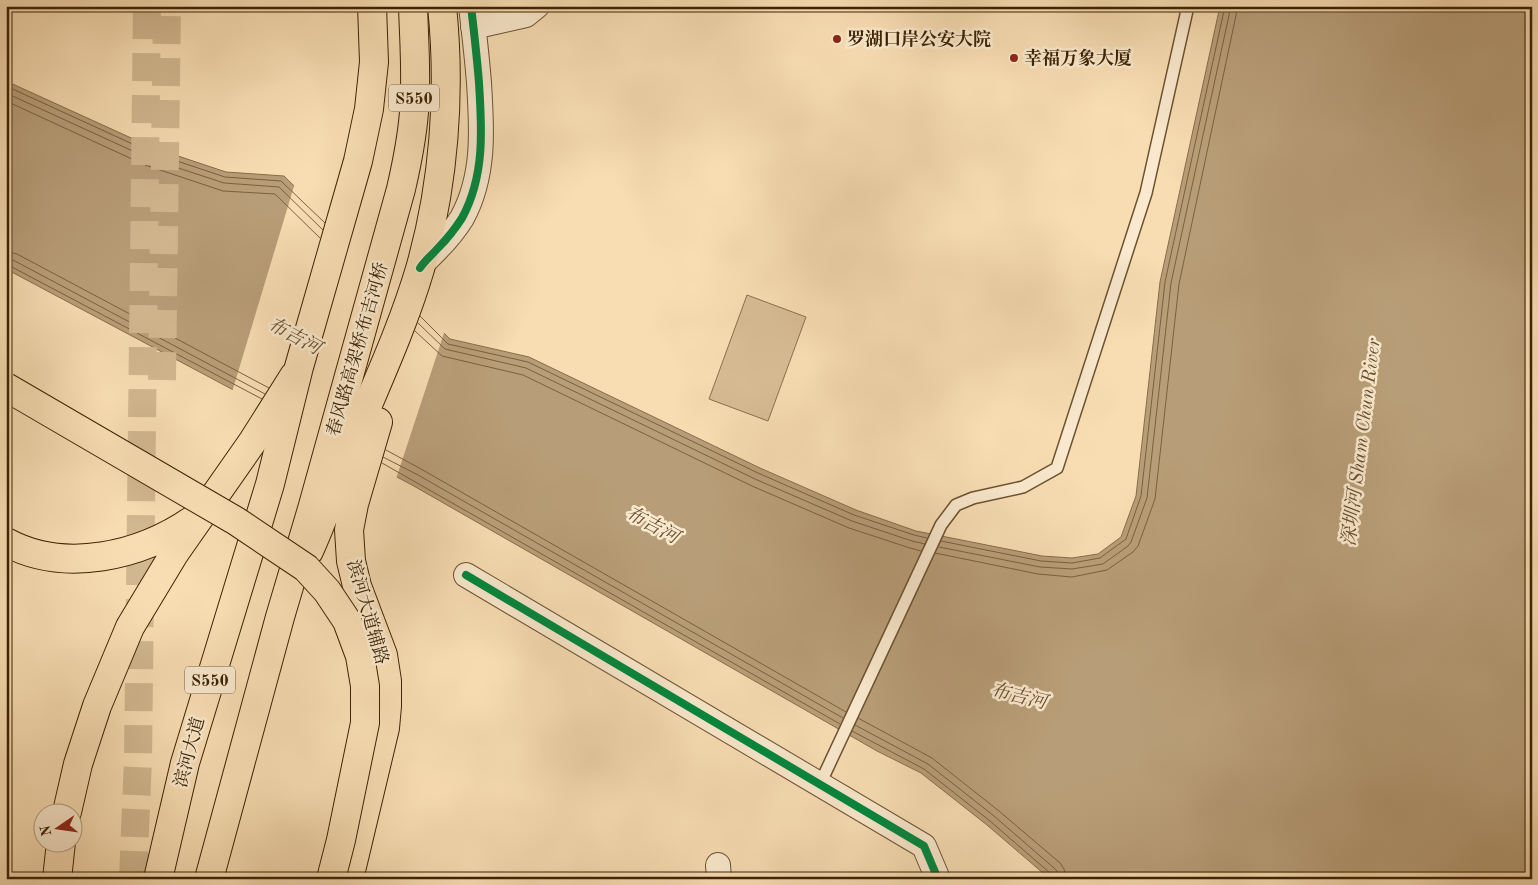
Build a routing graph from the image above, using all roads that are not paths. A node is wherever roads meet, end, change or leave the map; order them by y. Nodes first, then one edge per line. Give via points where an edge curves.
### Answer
1 (372, 6) edge
2 (413, 6) edge
3 (442, 6) edge
4 (537, 6) edge
5 (1188, 6) edge
6 (472, 16) edge
7 (416, 279) junction
8 (299, 367) junction
9 (6, 387) edge
10 (237, 465) junction
11 (318, 512) junction
12 (6, 542) edge
13 (466, 575) dead end
14 (820, 784) junction
15 (68, 802) edge
16 (59, 852) edge
17 (56, 879) edge
18 (158, 879) edge
19 (209, 879) edge
20 (331, 879) edge
21 (349, 879) edge
22 (938, 879) edge

1 - 8 main road, S550 via 374,62 369,109 351,186
2 - 11 main road, 春风路高架桥布吉河桥 / S550 via 414,111 407,162
3 - 7 main road via 445,109 437,188
4 - 6 street via 526,15
5 - 14 lane via 1146,193 1056,468 1023,487 956,505 941,525
6 - 7 street via 482,130 477,177 462,218 424,262
7 - 11 main road
7 - 21 main road, 滨河大道辅路 via 349,530 351,561 364,608 383,655 387,681 385,728
8 - 10 main road
8 - 18 main road, 滨河大道 / S550 via 270,484 185,763
9 - 20 main road, bridge via 243,525 306,568 327,591 347,621 360,656 365,686 365,722
10 - 12 main road via 201,514 162,537 132,549 100,557 66,559 36,554
10 - 15 main road via 174,554 130,626 97,706
11 - 19 main road, S550 via 280,616
13 - 14 street
14 - 22 street via 924,846
16 - 17 main road

